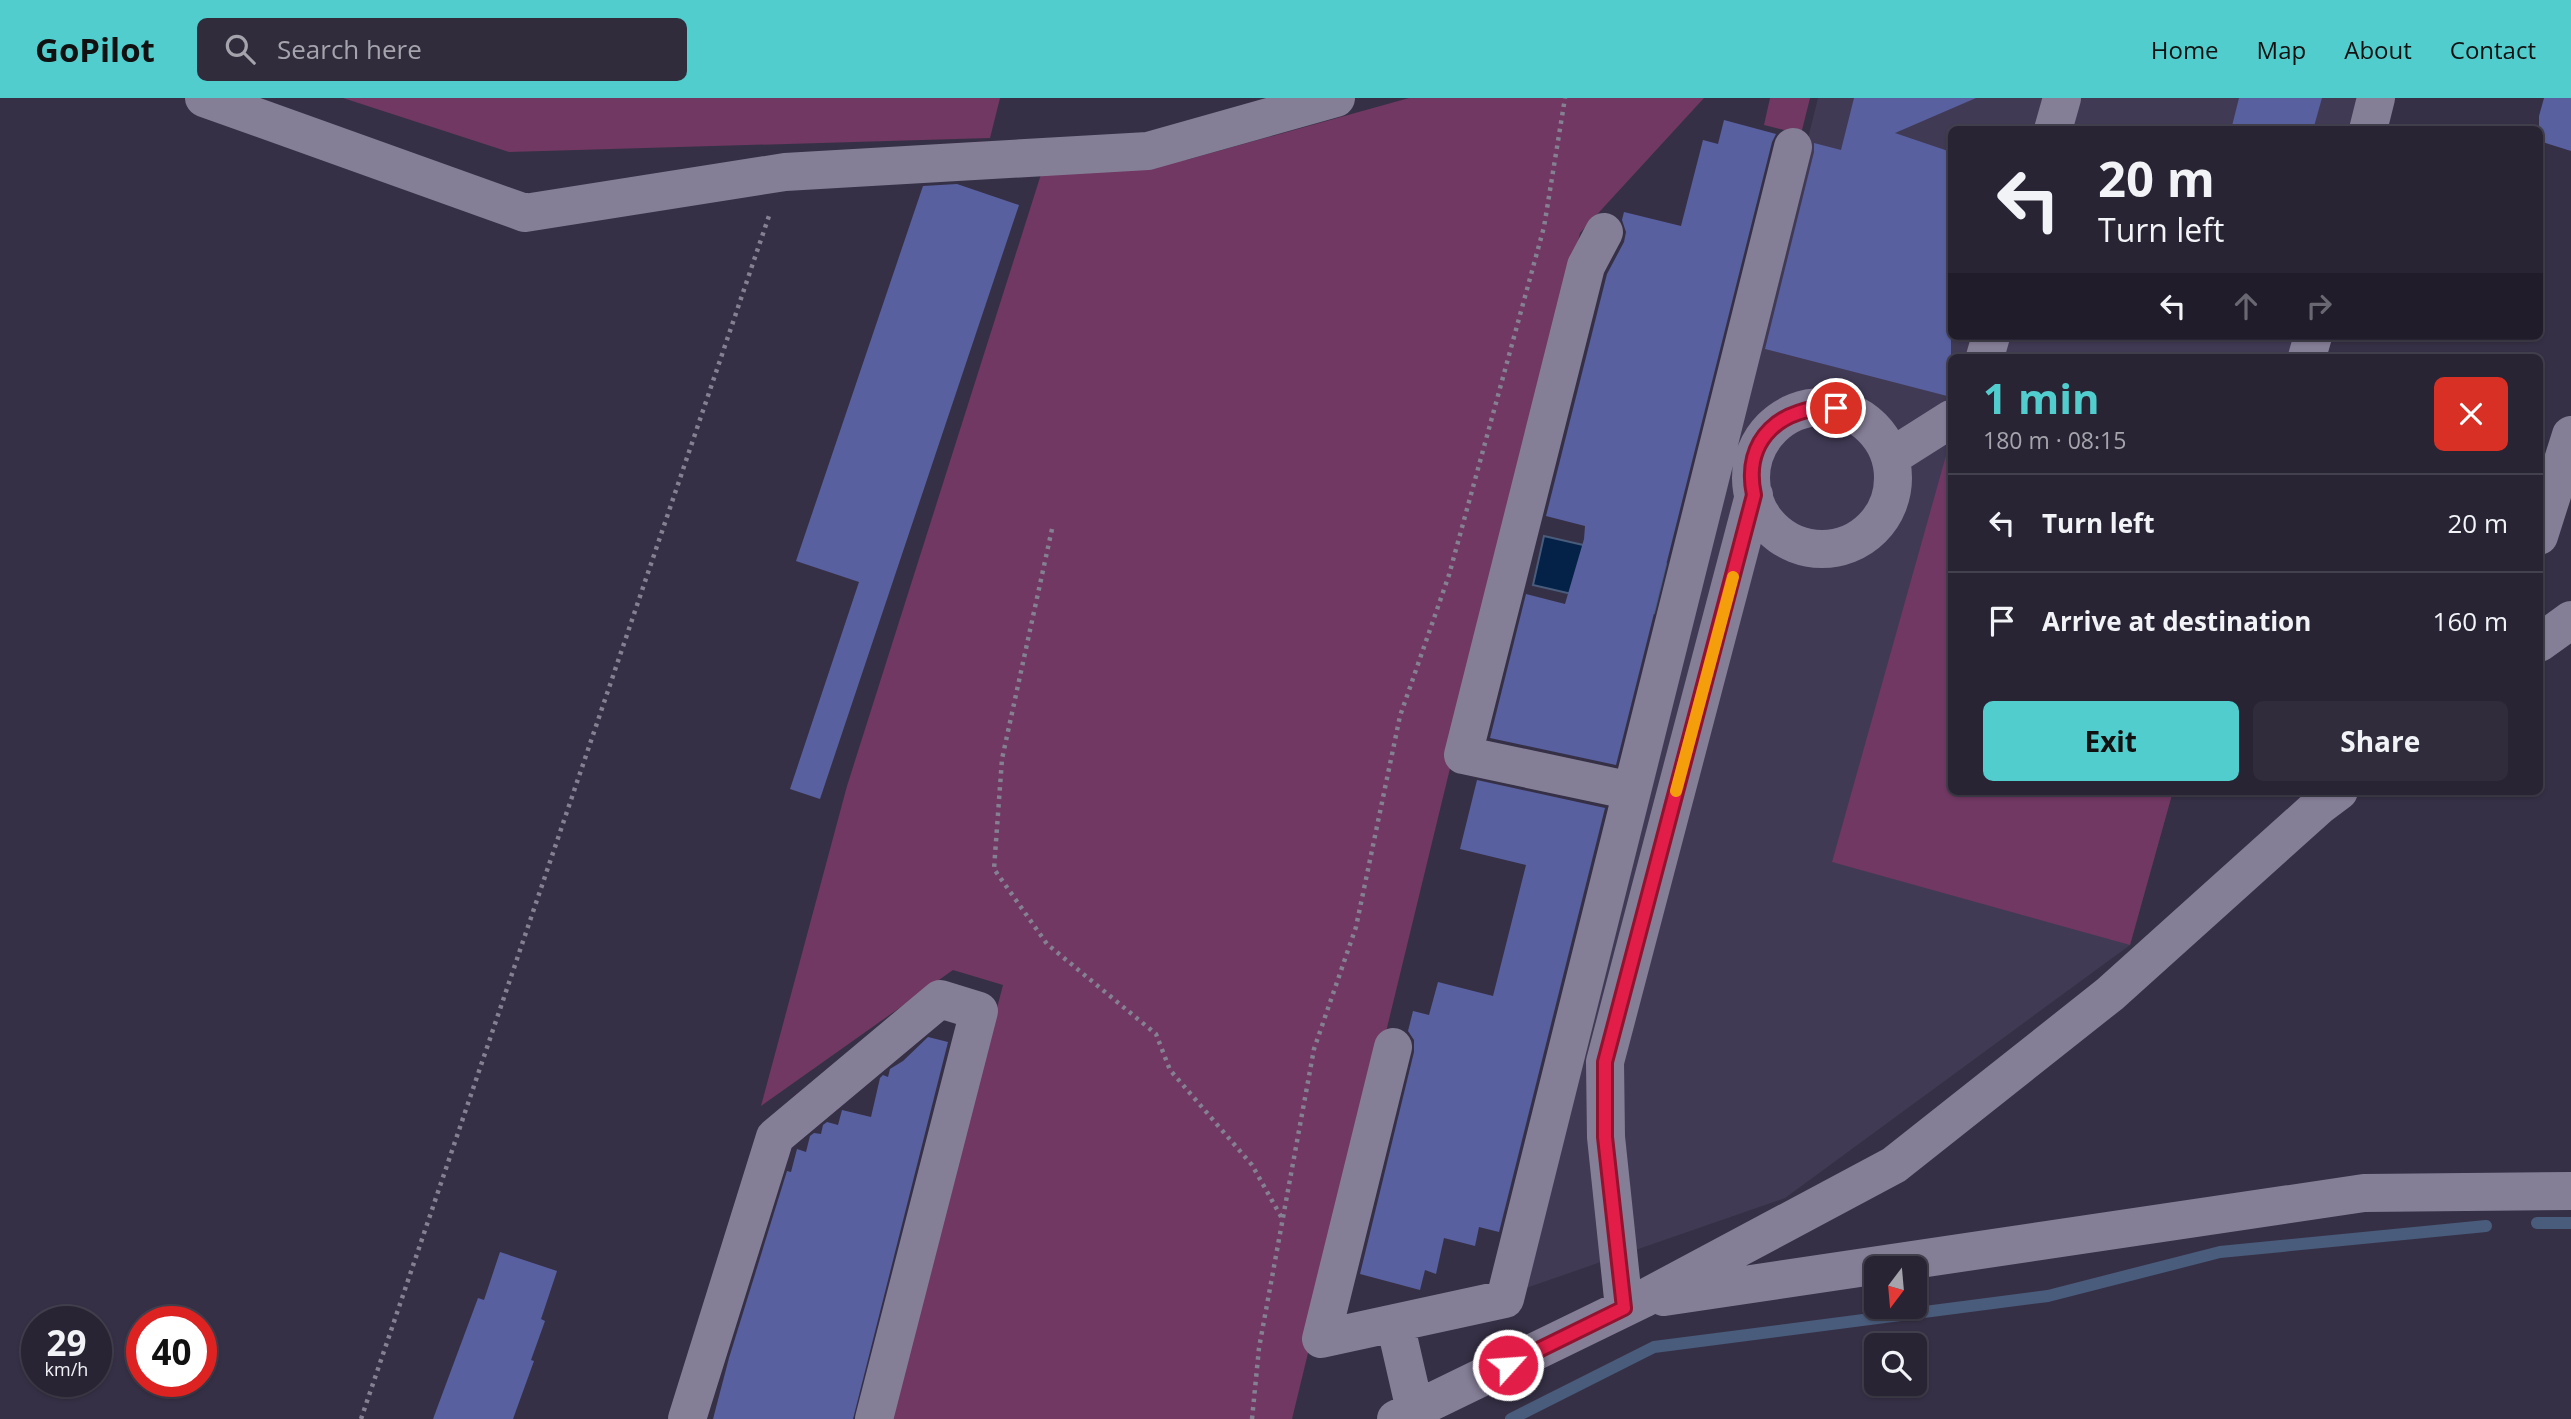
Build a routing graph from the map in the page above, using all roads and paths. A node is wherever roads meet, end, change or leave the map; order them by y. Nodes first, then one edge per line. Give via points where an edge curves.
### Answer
1 (204, 98) edge
2 (1336, 98) edge
3 (1565, 98) edge
4 (2062, 98) edge
5 (2376, 98) edge
6 (2054, 126) edge
7 (2369, 126) edge
8 (1793, 147) dead end
9 (785, 172) junction
10 (1604, 232) dead end
11 (1948, 421) edge
12 (2571, 435) edge
13 (1891, 457) junction
14 (1754, 495) junction
15 (2543, 523) edge
16 (1052, 529) dead end
17 (2571, 620) edge
18 (2543, 640) edge
19 (1632, 791) junction
20 (2325, 796) edge
21 (1393, 1047) dead end
22 (2571, 1191) edge
23 (1283, 1221) junction
24 (1634, 1304) junction
25 (1395, 1322) junction
26 (1405, 1415) edge
27 (361, 1419) edge
28 (687, 1419) edge
29 (874, 1419) edge
30 (1252, 1419) edge

1 - 9 street via 525,213
2 - 9 street via 1148,151
3 - 23 path via 1544,227 1449,575 1400,716 1356,927 1314,1049
4 - 6 street
5 - 7 street
8 - 19 street
9 - 27 path
10 - 19 street via 1586,267 1463,755
11 - 13 street
12 - 15 street
13 - 14 street via 1883,439 1854,414 1814,407 1793,412 1761,440 1753,460
13 - 14 street via 1892,496 1884,513 1872,529 1837,548 1817,549 1779,535 1765,520
14 - 24 street via 1605,1062 1605,1137
16 - 23 path via 1002,759 994,869 1047,944 1156,1034 1170,1070 1252,1165
17 - 18 street
19 - 25 street via 1505,1299
20 - 24 street via 2110,994 1894,1165
21 - 25 street via 1321,1339
22 - 24 street via 2364,1194
23 - 30 path via 1259,1348
24 - 26 street
25 - 26 street
28 - 29 street via 775,1137 940,999 979,1011

